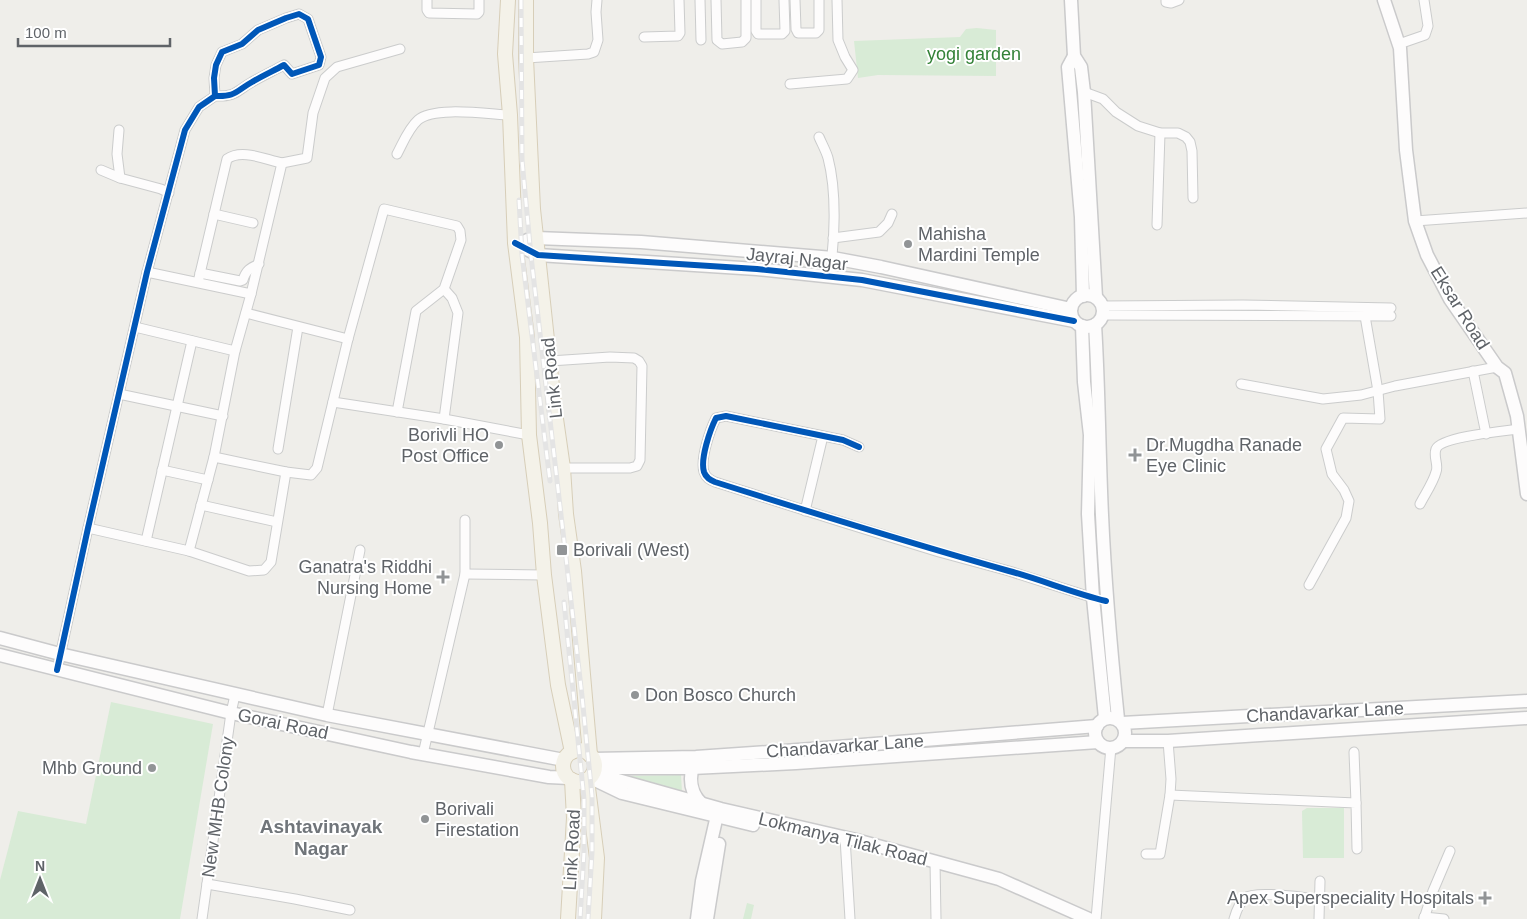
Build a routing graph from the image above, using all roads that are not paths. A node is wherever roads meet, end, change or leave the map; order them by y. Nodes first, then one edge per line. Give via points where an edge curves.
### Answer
1 (427, 0) edge
2 (478, 0) edge
3 (508, 0) edge
4 (526, 0) edge
5 (597, 0) edge
6 (679, 0) edge
7 (700, 0) edge
8 (716, 0) edge
9 (746, 0) edge
10 (756, 0) edge
11 (784, 0) edge
12 (795, 0) edge
13 (819, 0) edge
14 (837, 0) edge
15 (1071, 0) edge
16 (1166, 0) edge
17 (1179, 0) edge
18 (1384, 0) edge
19 (1424, 0) edge
20 (644, 37) dead end
21 (701, 40) dead end
22 (1399, 44) junction
23 (400, 49) dead end
24 (1074, 56) junction
25 (526, 58) junction
26 (790, 84) dead end
27 (1084, 92) junction
28 (215, 96) junction
29 (510, 115) junction
30 (119, 130) dead end
31 (1160, 133) junction
32 (819, 137) dead end
33 (398, 154) dead end
34 (282, 164) junction
35 (101, 170) dead end
36 (120, 178) junction
37 (169, 193) junction
38 (1193, 198) dead end
39 (1086, 210) junction
40 (214, 214) junction
41 (892, 214) dead end
42 (1527, 214) edge
43 (1415, 221) junction
44 (253, 223) dead end
45 (1157, 225) dead end
46 (536, 238) junction
47 (833, 238) junction
48 (515, 243) junction
49 (538, 255) junction
50 (832, 258) junction
51 (258, 264) junction
52 (147, 272) junction
53 (200, 273) junction
54 (829, 277) junction
55 (198, 282) junction
56 (444, 289) junction
57 (252, 294) junction
58 (1237, 305) junction
59 (1261, 306) junction
60 (1153, 310) junction
61 (1348, 311) junction
62 (1088, 312) junction
63 (246, 313) junction
64 (1237, 315) junction
65 (1261, 315) junction
66 (1365, 316) junction
67 (135, 327) junction
68 (298, 327) junction
69 (348, 339) junction
70 (192, 341) junction
71 (235, 351) junction
72 (550, 361) junction
73 (1497, 367) junction
74 (1473, 371) junction
75 (1084, 382) junction
76 (1098, 382) junction
77 (1241, 384) dead end
78 (1378, 391) junction
79 (119, 394) junction
80 (333, 402) junction
81 (177, 407) junction
82 (397, 412) junction
83 (223, 416) junction
84 (444, 419) junction
85 (1094, 421) junction
86 (1518, 429) junction
87 (1486, 434) junction
88 (529, 435) junction
89 (823, 436) junction
90 (859, 447) dead end
91 (278, 449) dead end
92 (214, 456) junction
93 (1095, 464) junction
94 (563, 468) junction
95 (162, 470) junction
96 (286, 472) junction
97 (208, 480) junction
98 (1527, 494) edge
99 (1420, 504) dead end
100 (201, 505) junction
101 (805, 511) junction
102 (1088, 514) junction
103 (1102, 514) junction
104 (465, 520) dead end
105 (277, 522) junction
106 (88, 528) junction
107 (146, 541) junction
108 (360, 550) dead end
109 (189, 551) junction
110 (465, 574) junction
111 (544, 575) junction
112 (1309, 585) dead end
113 (1093, 598) junction
114 (1106, 601) junction
115 (0, 638) edge
116 (1104, 638) junction
117 (60, 654) junction
118 (0, 655) edge
119 (57, 670) junction
120 (235, 695) junction
121 (1527, 701) edge
122 (230, 713) junction
123 (326, 715) junction
124 (1527, 718) edge
125 (1111, 722) junction
126 (427, 734) junction
127 (1123, 741) junction
128 (1168, 741) junction
129 (1098, 742) junction
130 (1111, 748) junction
131 (1354, 752) dead end
132 (423, 754) junction
133 (568, 756) junction
134 (694, 763) junction
135 (592, 769) junction
136 (570, 779) junction
137 (1170, 795) junction
138 (701, 803) junction
139 (1356, 803) junction
140 (721, 814) junction
141 (846, 842) junction
142 (1357, 848) dead end
143 (1450, 851) dead end
144 (1146, 854) dead end
145 (936, 866) junction
146 (1320, 881) dead end
147 (207, 884) junction
148 (1319, 899) junction
149 (350, 910) dead end
150 (1424, 918) edge
151 (202, 919) edge
152 (568, 919) edge
153 (594, 919) edge
154 (698, 919) edge
155 (707, 919) edge
156 (850, 919) edge
157 (936, 919) edge
158 (1077, 919) edge
159 (1089, 919) edge
160 (1096, 919) edge
161 (1234, 919) edge
162 (1319, 919) edge
163 (1444, 919) edge

1 - 2 street via 430,13 477,14
3 - 29 main road, Link Road via 505,54
4 - 25 main road, Link Road
5 - 25 street via 598,40 594,52
6 - 20 street via 678,36
7 - 21 street
8 - 9 street via 717,40 722,44 742,42 746,38
10 - 11 street via 758,34 782,34 785,31
12 - 13 street via 798,33 816,33 819,30
14 - 26 street via 838,40 853,70 846,79
15 - 24 street
16 - 17 street via 1171,3
18 - 22 street, Eksar Road
19 - 22 street via 1428,26 1425,35
22 - 43 street, Eksar Road via 1406,150
23 - 34 street via 337,67 325,78 313,113 307,158
24 - 27 street via 1081,67
24 - 39 street via 1068,67
25 - 46 main road, Link Road
27 - 31 street via 1103,99 1138,126
27 - 39 street
28 - 28 street via 216,65 222,52 242,44 258,30 286,18 299,14 308,19 321,57 319,65 292,74 284,65 241,90 227,96
28 - 37 street via 199,107 186,130
29 - 33 street via 430,114 418,120
29 - 48 main road, Link Road
30 - 36 street
31 - 38 street via 1178,133 1190,142
31 - 45 street
32 - 47 street via 828,157 831,178
34 - 40 street via 243,154 233,155 228,159
34 - 51 street
35 - 36 street
36 - 37 street
37 - 52 street
39 - 62 street
40 - 44 street
40 - 53 street
41 - 47 street via 878,232
42 - 43 street
43 - 73 street, Eksar Road via 1426,255 1450,299
46 - 48 street, Jayraj Nagar
46 - 49 main road, Link Road
46 - 50 street, Jayraj Nagar via 642,242
47 - 50 street
48 - 49 street, Jayraj Nagar
48 - 88 main road, Link Road via 527,336
49 - 54 street, Jayraj Nagar via 757,269
49 - 72 main road, Link Road
50 - 54 street
50 - 62 street, Jayraj Nagar
51 - 53 street via 249,268 240,281
51 - 57 street
52 - 55 street
52 - 67 street
53 - 55 street
54 - 62 street, Jayraj Nagar
55 - 57 street
56 - 69 street via 461,240 458,226 384,209
56 - 82 street via 416,311
56 - 84 street via 458,313
57 - 63 street
58 - 59 street
58 - 60 street
58 - 64 street
59 - 61 street
59 - 65 street
60 - 62 street
60 - 64 street
61 - 65 street
61 - 66 street
61 - 66 street via 1391,312
62 - 75 street
62 - 76 street
63 - 68 street
63 - 71 street
64 - 65 street
66 - 78 street
67 - 70 street
67 - 79 street
68 - 69 street
68 - 91 street
69 - 80 street
70 - 71 street
70 - 81 street
71 - 83 street
72 - 94 main road, Link Road
72 - 94 street via 634,358 642,366 640,460 637,466
73 - 74 street
73 - 86 street, Eksar Road via 1505,373
74 - 78 street
74 - 87 street
75 - 76 street
75 - 85 street
76 - 85 street
77 - 78 street via 1323,399
78 - 112 street via 1380,420 1343,418 1326,450 1332,474 1349,501 1346,518
79 - 81 street
79 - 106 street
80 - 82 street
80 - 96 street via 317,468 311,475
81 - 83 street
81 - 95 street
82 - 84 street
83 - 92 street
84 - 88 street
85 - 93 street
86 - 87 street
86 - 98 street, Eksar Road
87 - 99 street via 1438,446 1435,452 1437,471
88 - 111 main road, Link Road
89 - 90 street
89 - 101 street
89 - 101 street via 726,416 716,418 706,451 703,464 708,479
92 - 96 street
92 - 97 street
93 - 102 street
93 - 103 street
94 - 135 main road, Link Road
95 - 97 street
95 - 107 street
96 - 105 street
97 - 100 street
100 - 105 street
100 - 109 street
101 - 113 street
102 - 103 street
102 - 113 street
103 - 114 street
104 - 110 street
105 - 109 street via 271,562 264,570 248,571
106 - 107 street
106 - 117 street
107 - 109 street
108 - 123 street
110 - 111 street
110 - 126 street
111 - 133 main road, Link Road
113 - 114 street
113 - 116 street
114 - 116 street
115 - 117 street, Gorai Road
116 - 125 street
117 - 119 street
117 - 120 street, Gorai Road
118 - 119 street, Gorai Road
119 - 122 street, Gorai Road
120 - 122 street, New MHB Colony
120 - 123 street, Gorai Road
121 - 125 street, Chandavarkar Lane
122 - 132 street, Gorai Road
122 - 147 street, New MHB Colony
123 - 126 street, Gorai Road
124 - 128 street, Chandavarkar Lane
125 - 127 street via 1125,729
125 - 129 street via 1095,731
125 - 134 street, Chandavarkar Lane
126 - 132 street
126 - 133 street, Gorai Road
127 - 128 street, Chandavarkar Lane
127 - 130 street
128 - 137 street
129 - 130 street
129 - 134 street, Chandavarkar Lane via 806,762
130 - 160 street
131 - 139 street
132 - 136 street, Gorai Road
133 - 135 main road via 582,750
133 - 136 main road via 564,770
134 - 135 street, Chandavarkar Lane
134 - 138 street via 691,784
135 - 136 main road via 577,782
135 - 138 street, Lokmanya Tilak Road
135 - 140 street, Lokmanya Tilak Road via 622,792
135 - 153 main road, Link Road via 597,858
136 - 152 main road, Link Road via 574,818
137 - 139 street
137 - 144 street via 1160,854
138 - 140 street, Lokmanya Tilak Road
139 - 142 street
140 - 141 street, Lokmanya Tilak Road
140 - 154 street via 702,880
140 - 155 street
141 - 145 street, Lokmanya Tilak Road
141 - 156 street
143 - 150 street
145 - 157 street
145 - 158 street, Lokmanya Tilak Road
145 - 159 street, Lokmanya Tilak Road via 998,879
146 - 148 street
147 - 149 street
147 - 151 street, New MHB Colony
148 - 161 street via 1258,894 1245,898
148 - 162 street
150 - 163 street

